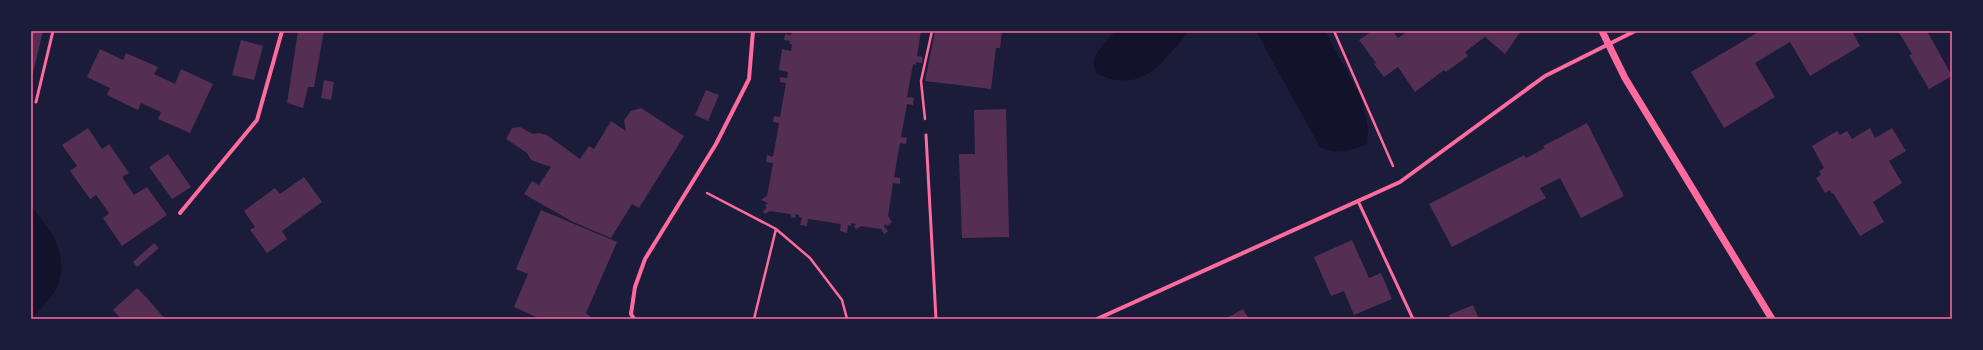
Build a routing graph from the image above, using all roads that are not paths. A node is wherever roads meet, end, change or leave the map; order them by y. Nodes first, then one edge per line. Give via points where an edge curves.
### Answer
1 (53, 31) edge
2 (282, 31) edge
3 (753, 31) edge
4 (1602, 31) edge
5 (1635, 31) edge
6 (1607, 44) junction
7 (36, 102) dead end
8 (926, 135) road end
9 (1358, 201) junction
10 (180, 213) dead end
11 (634, 319) edge
12 (936, 319) edge
13 (1097, 319) edge
14 (1413, 319) edge
15 (1772, 319) edge

1 - 7 lane
2 - 10 street via 257,120
3 - 11 street via 749,79 716,144 646,259 634,287 631,314
4 - 6 street
5 - 6 street
6 - 9 street via 1545,76 1400,182
6 - 15 street via 1625,78
8 - 12 lane
9 - 13 street
9 - 14 lane

